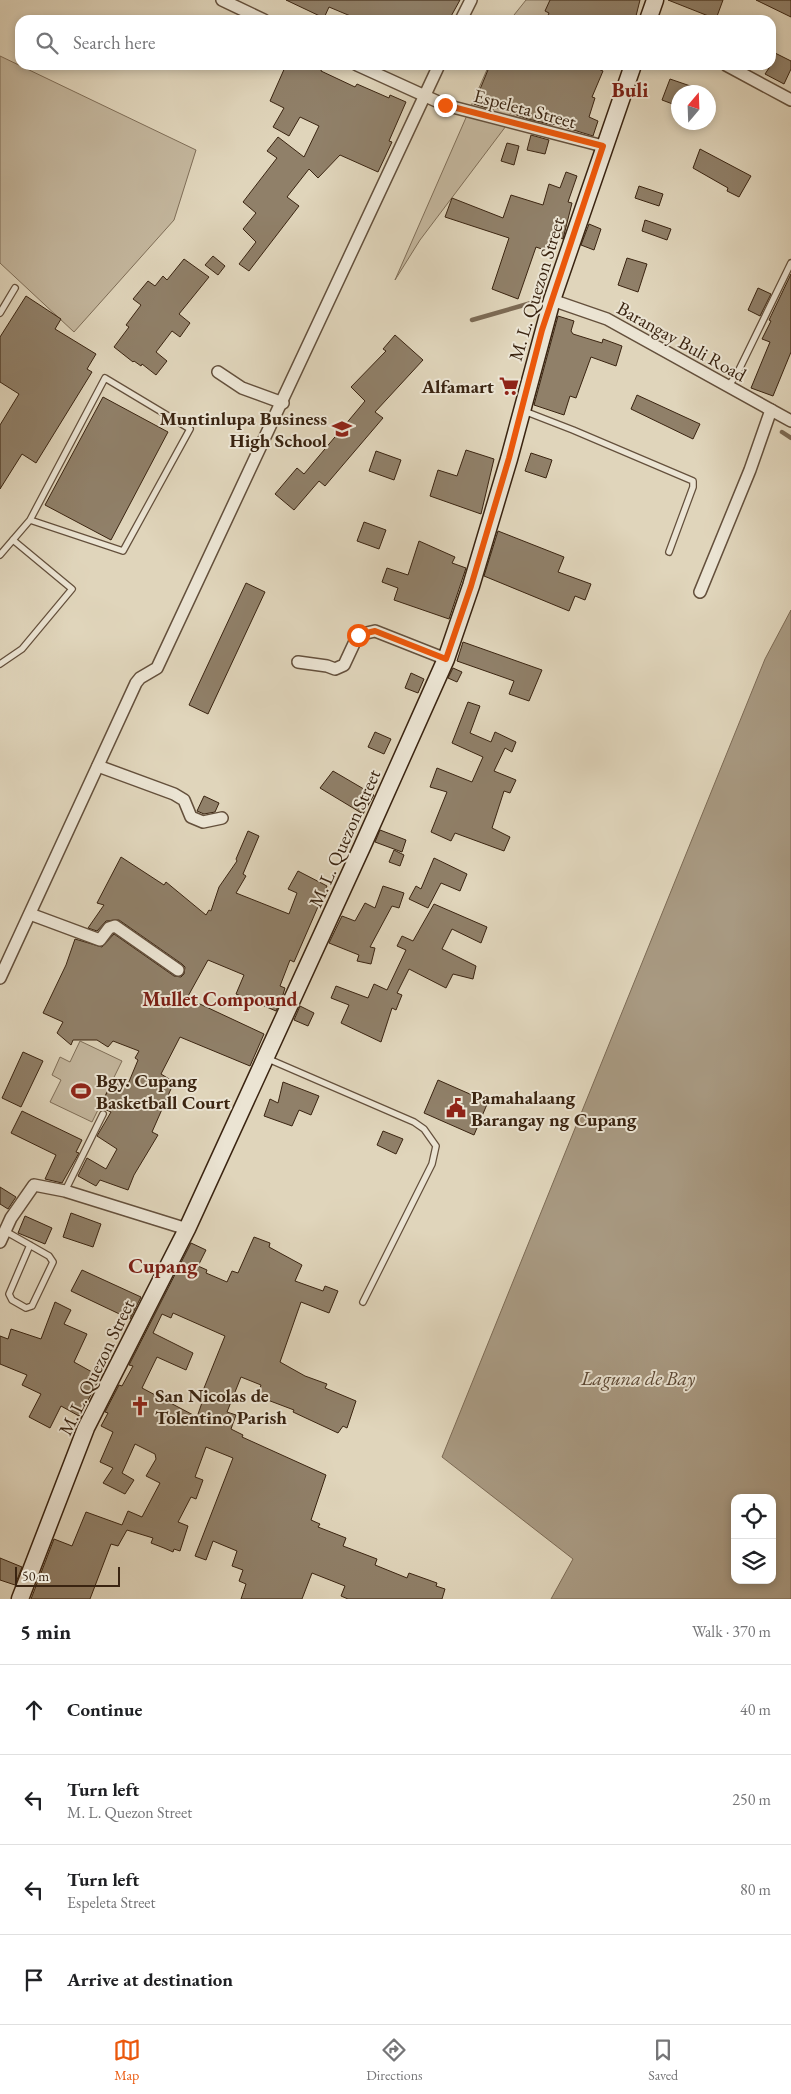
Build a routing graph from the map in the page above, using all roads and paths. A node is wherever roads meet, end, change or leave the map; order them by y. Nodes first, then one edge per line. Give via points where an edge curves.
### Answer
1 (222, 0) edge
2 (471, 0) edge
3 (655, 0) edge
4 (254, 15) edge
5 (464, 15) edge
6 (650, 15) edge
7 (367, 70) edge
8 (437, 70) edge
9 (631, 70) edge
10 (735, 70) edge
11 (424, 97) junction
12 (791, 100) edge
13 (603, 146) junction
14 (791, 263) edge
15 (15, 288) dead end
16 (552, 300) junction
17 (0, 313) edge
18 (218, 372) dead end
19 (728, 386) junction
20 (283, 403) junction
21 (771, 410) junction
22 (522, 411) junction
23 (791, 422) edge
24 (30, 520) junction
25 (14, 540) junction
26 (669, 552) dead end
27 (0, 555) edge
28 (700, 592) dead end
29 (446, 659) junction
30 (298, 662) dead end
31 (0, 664) edge
32 (98, 766) junction
33 (222, 818) dead end
34 (30, 914) junction
35 (178, 970) dead end
36 (0, 978) edge
37 (264, 1057) junction
38 (102, 1114) dead end
39 (65, 1190) junction
40 (187, 1229) junction
41 (5, 1231) junction
42 (0, 1242) edge
43 (30, 1245) junction
44 (362, 1302) dead end
45 (20, 1599) edge

1 - 4 street
2 - 5 street
3 - 6 main road
7 - 11 street, Espeleta Street
8 - 11 street
9 - 13 main road, M. L. Quezon Street
10 - 12 street
11 - 13 street, Espeleta Street
11 - 20 street
13 - 16 main road, M. L. Quezon Street
14 - 19 lane via 736,376
15 - 17 lane
16 - 19 street, Barangay Buli Road via 607,319
16 - 22 main road, M. L. Quezon Street
18 - 20 street via 242,388
19 - 21 street, Barangay Buli Road
20 - 32 street via 157,668 136,683
21 - 23 street, Barangay Buli Road
21 - 28 street
22 - 26 lane via 693,481
22 - 29 main road, M. L. Quezon Street via 471,586
24 - 24 lane via 123,551 190,429 105,378
24 - 25 lane
25 - 27 lane
25 - 31 lane via 72,589 22,649
29 - 30 street via 375,631 358,635 344,665 335,670
29 - 37 main road, M. L. Quezon Street
32 - 33 street via 174,794 184,800 192,817 203,822
32 - 34 street
34 - 35 street via 100,940 114,926
34 - 36 street
37 - 40 main road, M. L. Quezon Street
37 - 44 lane via 414,1122 424,1129 436,1146 432,1164
38 - 39 lane
39 - 40 street
39 - 41 street via 34,1185
40 - 45 main road, M. L. Quezon Street via 86,1428
41 - 42 street
41 - 43 lane
43 - 43 lane via 53,1262 32,1306 26,1308 12,1300 9,1294

